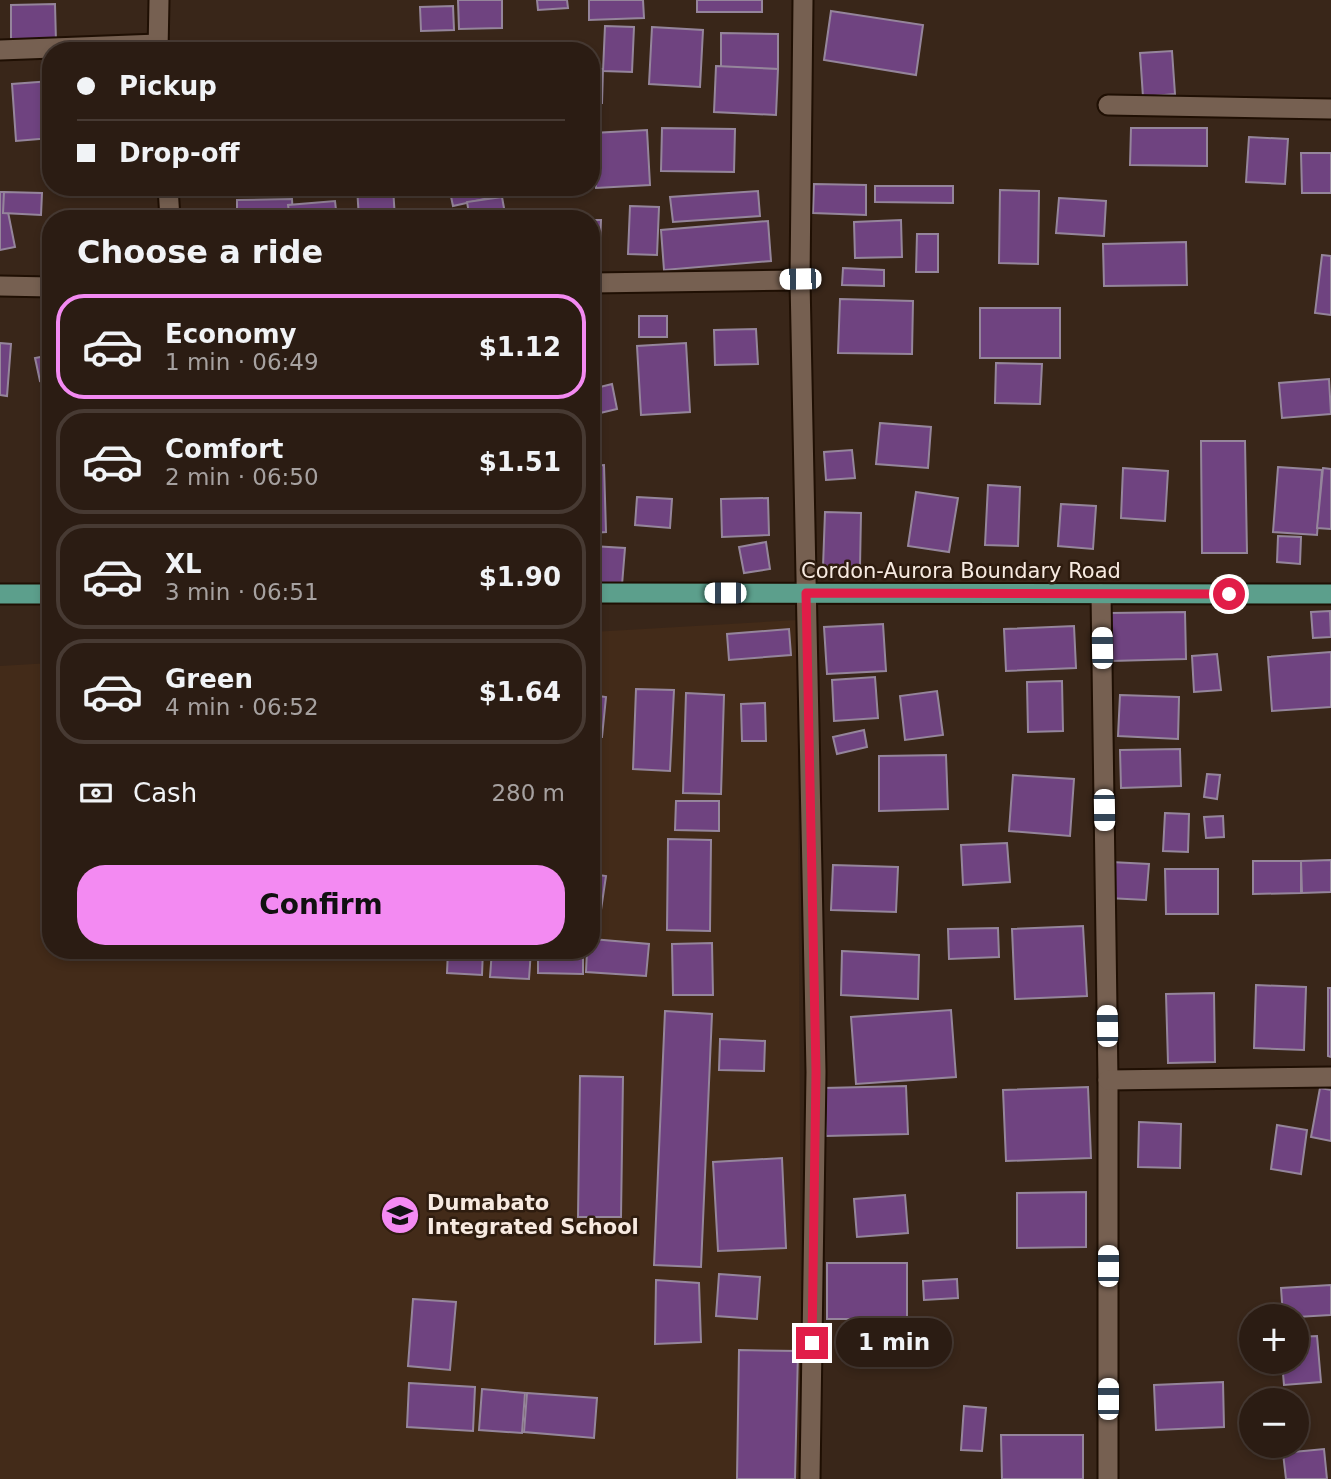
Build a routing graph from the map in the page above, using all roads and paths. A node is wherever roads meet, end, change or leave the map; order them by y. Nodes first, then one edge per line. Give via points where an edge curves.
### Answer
1 (159, 0) edge
2 (803, 0) edge
3 (158, 42) edge
4 (42, 49) edge
5 (0, 50) edge
6 (1108, 104) dead end
7 (1331, 109) edge
8 (800, 279) junction
9 (600, 283) edge
10 (0, 286) edge
11 (42, 287) edge
12 (600, 593) edge
13 (806, 593) junction
14 (0, 594) edge
15 (42, 594) edge
16 (1101, 594) junction
17 (1331, 594) edge
18 (1331, 1077) edge
19 (1108, 1080) junction
20 (810, 1479) edge
21 (1108, 1479) edge

1 - 3 street
2 - 8 street
4 - 5 street
6 - 7 street
8 - 9 street
8 - 13 street
10 - 11 street
12 - 13 main road, Cordon-Aurora Boundary Road
13 - 16 main road, Cordon-Aurora Boundary Road
13 - 20 street via 816,1072
14 - 15 main road
16 - 17 main road, Cordon-Aurora Boundary Road
16 - 19 street
18 - 19 street
19 - 21 street

